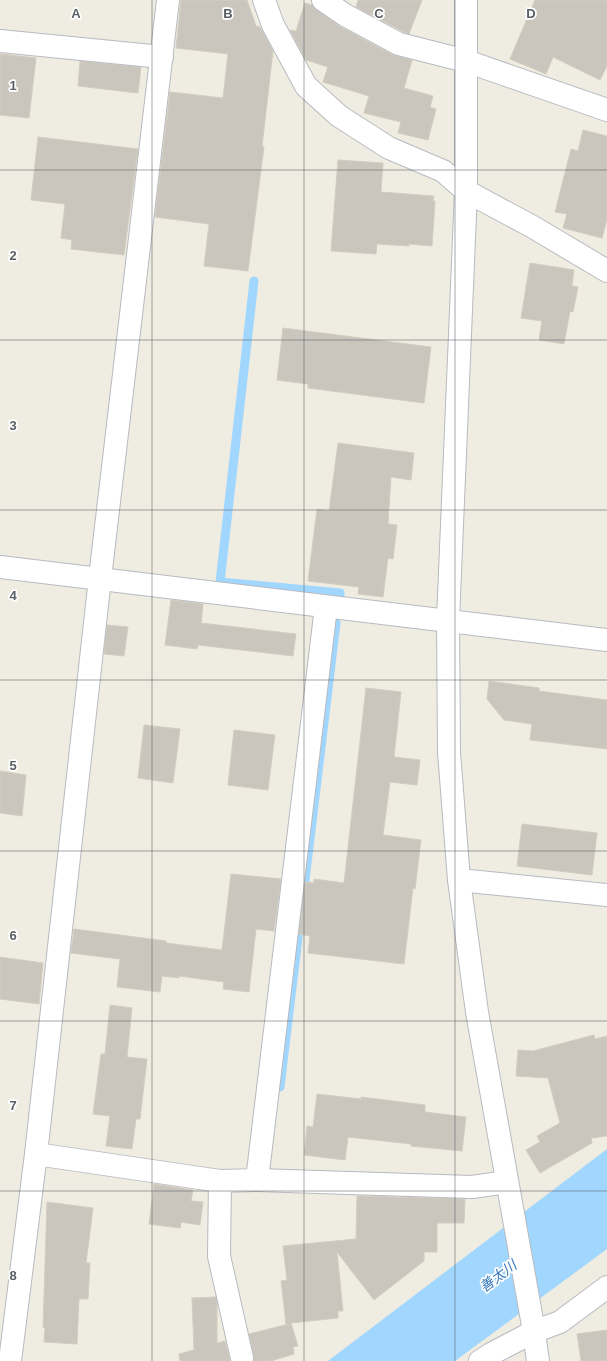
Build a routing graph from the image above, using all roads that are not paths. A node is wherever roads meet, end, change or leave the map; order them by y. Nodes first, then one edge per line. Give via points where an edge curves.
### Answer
1 (168, 0) edge
2 (264, 0) edge
3 (323, 0) edge
4 (466, 0) edge
5 (0, 41) edge
6 (162, 57) junction
7 (466, 61) junction
8 (607, 110) edge
9 (466, 191) junction
10 (607, 271) edge
11 (0, 567) edge
12 (100, 578) junction
13 (326, 607) junction
14 (448, 620) junction
15 (607, 640) edge
16 (459, 880) junction
17 (607, 895) edge
18 (36, 1154) junction
19 (257, 1180) junction
20 (220, 1181) junction
21 (507, 1182) junction
22 (607, 1287) edge
23 (532, 1326) junction
24 (242, 1358) dead end
25 (10, 1361) edge
26 (480, 1361) edge
27 (538, 1361) edge

1 - 6 street
2 - 9 street via 273,25 306,86 346,120 389,148 443,171
3 - 7 street via 345,16 399,44
4 - 7 street
5 - 6 street
6 - 12 street
7 - 8 street
7 - 9 street
9 - 10 street
9 - 14 street
11 - 12 street
12 - 13 street
12 - 18 street
13 - 14 street
13 - 19 street
14 - 15 street
14 - 16 street via 449,752
16 - 17 street
16 - 21 street via 477,1012
18 - 20 street
18 - 25 street
19 - 20 street
19 - 21 street via 472,1187
20 - 24 street via 218,1256
21 - 23 street
22 - 23 street via 560,1322
23 - 26 street
23 - 27 street

